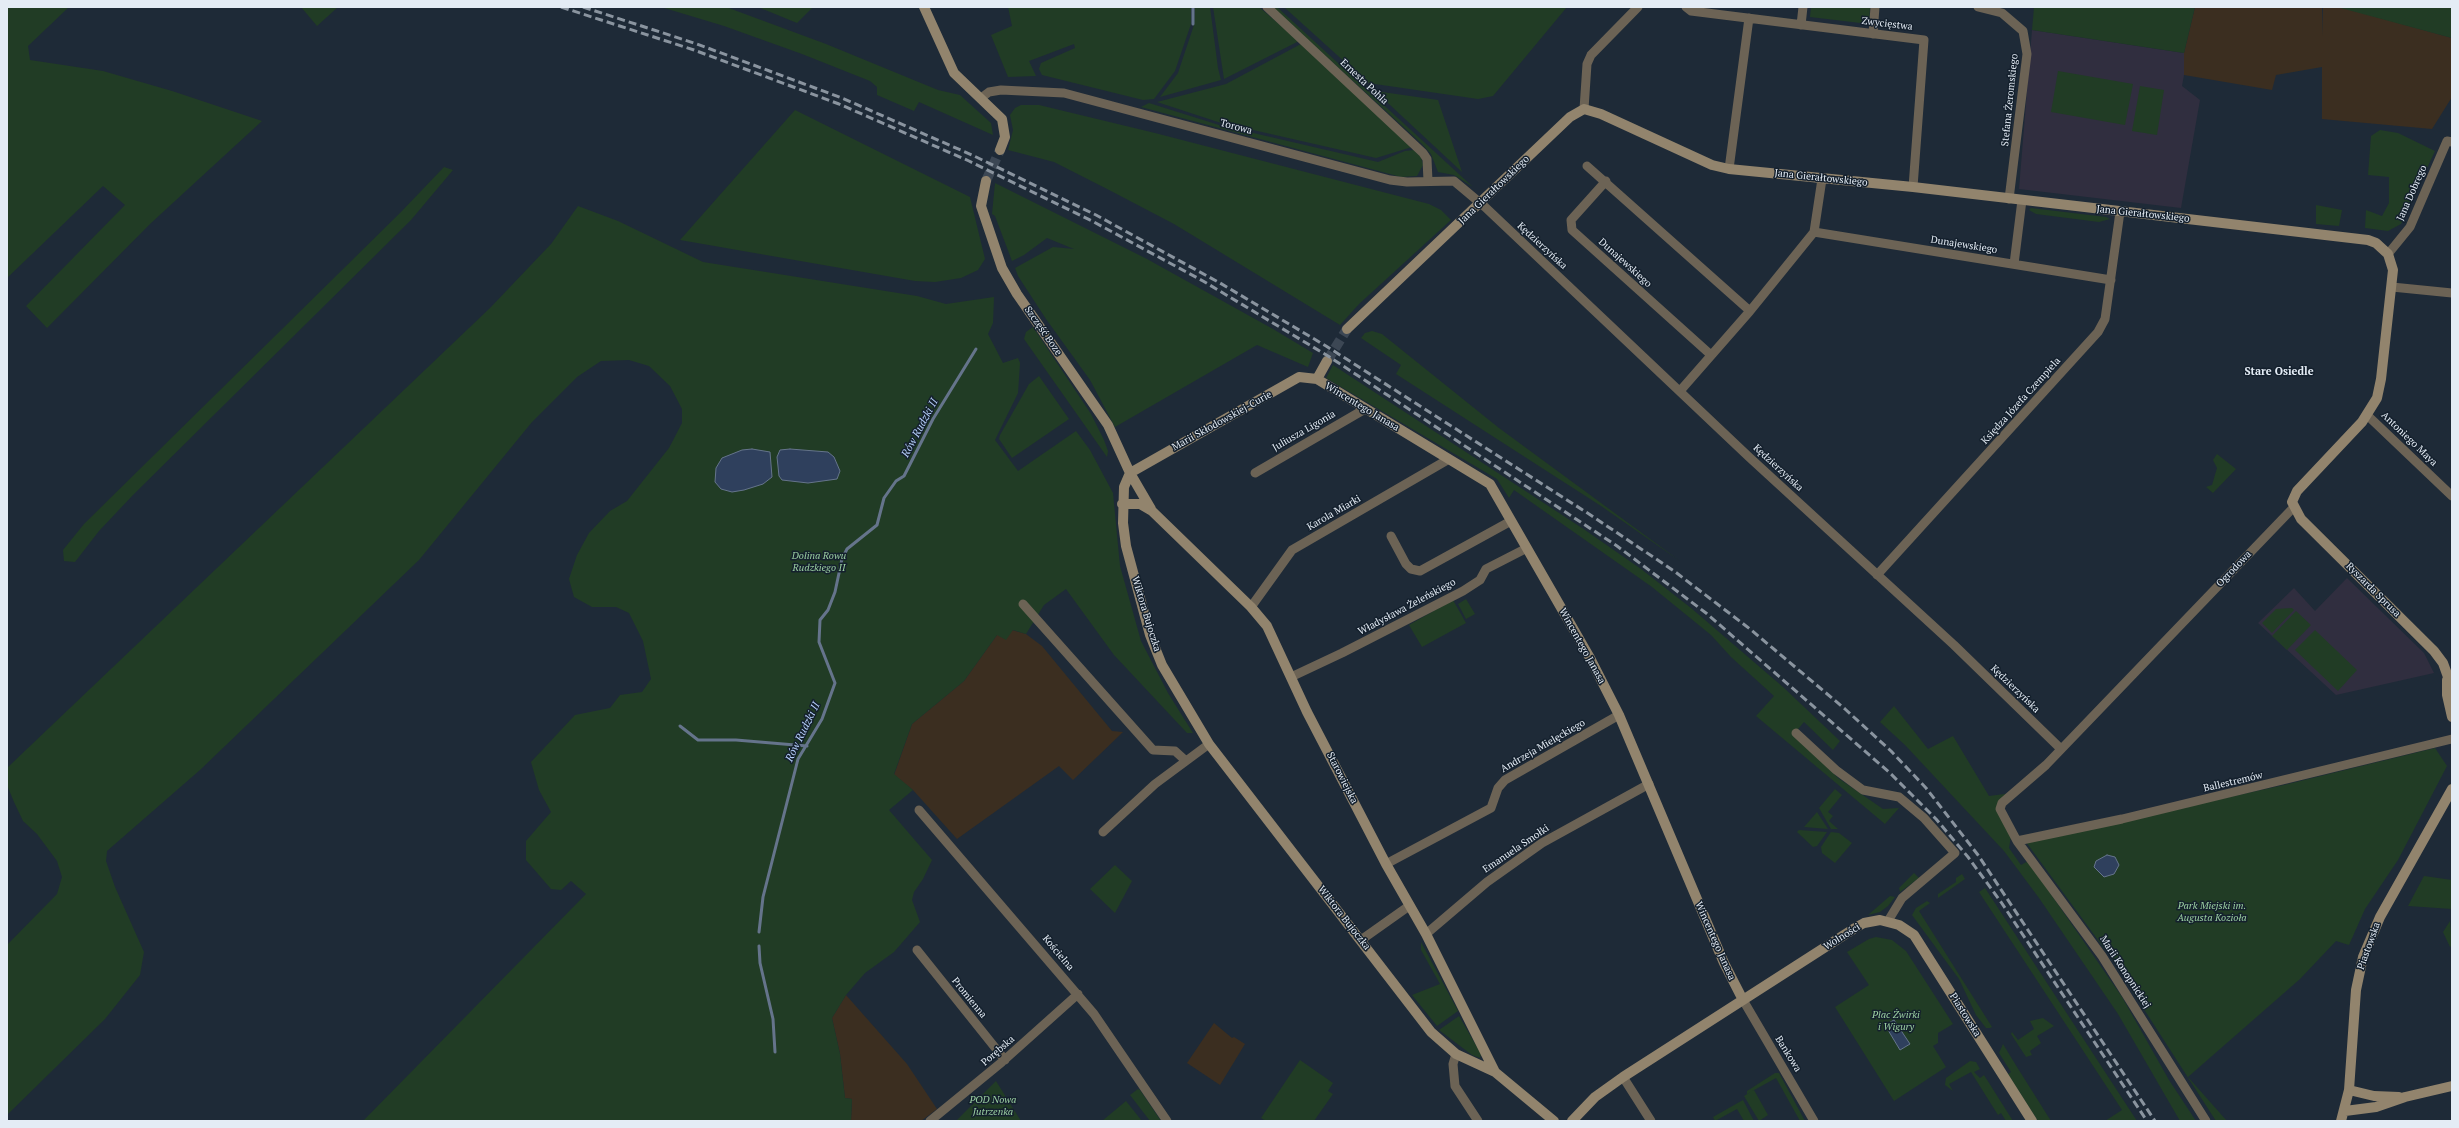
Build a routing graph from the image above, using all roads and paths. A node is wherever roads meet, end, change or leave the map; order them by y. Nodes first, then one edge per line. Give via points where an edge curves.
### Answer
1 (924, 7) edge
2 (1267, 7) edge
3 (1638, 7) edge
4 (1686, 7) edge
5 (1803, 7) edge
6 (1875, 7) edge
7 (1978, 7) edge
8 (1749, 18) junction
9 (1801, 25) junction
10 (1873, 34) junction
11 (981, 98) junction
12 (1584, 110) junction
13 (2452, 142) edge
14 (1000, 150) tunnel mouth
15 (1587, 166) dead end
16 (1729, 169) junction
17 (1822, 179) junction
18 (986, 180) tunnel mouth
19 (1606, 181) junction
20 (1428, 182) junction
21 (1913, 187) junction
22 (2009, 199) junction
23 (2022, 200) junction
24 (1480, 203) junction
25 (2120, 212) junction
26 (1814, 232) junction
27 (2388, 254) junction
28 (2014, 264) junction
29 (2111, 280) junction
30 (2392, 287) junction
31 (2452, 293) edge
32 (1750, 311) junction
33 (1347, 329) tunnel mouth
34 (1711, 355) junction
35 (1327, 361) tunnel mouth
36 (1317, 379) junction
37 (1680, 391) junction
38 (1365, 409) junction
39 (2367, 415) junction
40 (1448, 459) junction
41 (1130, 473) junction
42 (1255, 473) dead end
43 (2452, 496) edge
44 (1122, 504) junction
45 (2293, 508) junction
46 (1152, 511) junction
47 (1511, 520) junction
48 (1391, 536) dead end
49 (1527, 548) junction
50 (1878, 575) junction
51 (1023, 604) dead end
52 (1251, 607) junction
53 (2447, 676) junction
54 (1291, 677) junction
55 (2452, 688) edge
56 (1619, 715) junction
57 (2452, 717) edge
58 (1796, 733) dead end
59 (2452, 739) edge
60 (1209, 744) junction
61 (2061, 749) junction
62 (1186, 761) junction
63 (1649, 784) junction
64 (2452, 789) edge
65 (919, 810) dead end
66 (1104, 832) dead end
67 (2017, 841) junction
68 (1386, 864) junction
69 (1409, 906) junction
70 (1888, 921) junction
71 (1426, 934) junction
72 (1361, 940) junction
73 (916, 950) dead end
74 (1078, 994) junction
75 (1743, 1000) junction
76 (1456, 1054) junction
77 (1005, 1060) junction
78 (1495, 1072) junction
79 (1623, 1077) junction
80 (2452, 1086) edge
81 (2349, 1090) junction
82 (2405, 1097) junction
83 (2345, 1111) junction
84 (930, 1121) edge
85 (1167, 1121) edge
86 (1478, 1121) edge
87 (1554, 1121) edge
88 (1572, 1121) edge
89 (1651, 1121) edge
90 (1814, 1121) edge
91 (2032, 1121) edge
92 (2206, 1121) edge
93 (2341, 1121) edge

1 - 11 street via 954,73
2 - 20 street, Ernesta Pohla via 1423,153 1427,159
3 - 12 street via 1591,55 1586,74
4 - 8 street, Zwycięstwa via 1691,11
5 - 9 street
6 - 10 street
7 - 22 street, Stefana Żeromskiego via 2002,13 2023,31 2027,54
8 - 9 street, Zwycięstwa
8 - 16 street
9 - 10 street, Zwycięstwa
10 - 21 street, Zwycięstwa via 1924,40
11 - 14 street via 997,112 1005,127 1005,137
11 - 20 street, Torowa via 989,92 1001,90 1064,93 1390,180
12 - 16 street, Jana Gierałtowskiego via 1601,114 1712,165
12 - 24 street, Jana Gierałtowskiego via 1570,117
13 - 27 street, Jana Dobrego via 2447,141 2410,227
15 - 19 street
16 - 17 street, Jana Gierałtowskiego
17 - 21 street, Jana Gierałtowskiego
17 - 26 street
18 - 41 street, Szczęść Boze via 981,206 1002,268 1017,294 1108,425
19 - 32 street
19 - 34 street, Dunajewskiego via 1571,220 1572,230
20 - 24 street, Torowa via 1454,181
21 - 22 street, Jana Gierałtowskiego
22 - 23 street, Jana Gierałtowskiego
23 - 25 street, Jana Gierałtowskiego
23 - 28 street
24 - 33 street, Jana Gierałtowskiego
24 - 37 street, Kędzierzyńska
25 - 27 street, Jana Gierałtowskiego via 2368,240 2376,243
25 - 29 street, Księdza Józefa Czempiela
26 - 28 street, Dunajewskiego
26 - 32 street
27 - 30 street, Ogrodowa via 2393,270
28 - 29 street, Dunajewskiego
29 - 50 street, Księdza Józefa Czempiela via 2104,319 2098,332
30 - 31 street
30 - 39 street, Ogrodowa via 2380,389
32 - 34 street
34 - 37 street
35 - 36 street
36 - 38 street, Wincentego Janasa
36 - 41 street, Marii Skłodowskiej-Curie via 1299,377
37 - 50 street, Kędzierzyńska
38 - 40 street, Wincentego Janasa
38 - 42 street, Juliusza Ligonia
39 - 43 street, Antoniego Maya
39 - 45 street, Ogrodowa via 2297,491 2292,502
40 - 47 street, Wincentego Janasa via 1490,484
40 - 52 street, Karola Miarki via 1292,550
41 - 44 street, Wiktora Bujoczka via 1124,487
41 - 46 street, Starowiejska
44 - 46 street, Starowiejska via 1140,504
44 - 60 street, Wiktora Bujoczka via 1126,546 1150,635 1162,666
45 - 53 street, Ryszarda Sprusa via 2301,519 2434,650
45 - 61 street, Ogrodowa
46 - 52 street, Starowiejska
47 - 48 street via 1420,571 1411,569 1406,564
47 - 49 street, Wincentego Janasa
49 - 54 street, Władysława Żeleńskiego via 1486,569 1480,580 1463,590
49 - 56 street, Wincentego Janasa via 1590,658
50 - 61 street, Kędzierzyńska
51 - 62 street via 1153,750 1176,751
52 - 54 street, Starowiejska via 1267,626
53 - 55 street, Ryszarda Sprusa
53 - 57 street, Ryszarda Sprusa via 2447,695
54 - 68 street, Starowiejska
56 - 63 street, Wincentego Janasa
56 - 68 street, Andrzeja Mielęckiego via 1505,780 1498,788 1491,808
58 - 70 street via 1836,770 1863,790 1899,797 1924,818 1955,853 1902,898
59 - 67 street, Ballestremów via 2122,819
60 - 62 street
60 - 72 street, Wiktora Bujoczka
61 - 67 street, Ogrodowa via 2000,806 2000,811
62 - 66 street via 1140,797
63 - 71 street, Emanuela Smołki via 1542,843 1487,882
63 - 75 street, Wincentego Janasa via 1724,963
64 - 81 street, Piastowska via 2380,917 2363,957 2356,990
65 - 74 street, Kościelna
67 - 92 street, Marii Konopnickiej via 2102,956
68 - 69 street, Starowiejska
69 - 71 street, Starowiejska
69 - 72 street
70 - 75 street, Wolności via 1864,923
70 - 91 street, Piastowska via 1914,935
71 - 78 street, Starowiejska
72 - 76 street, Wiktora Bujoczka via 1431,1032
73 - 77 street, Promienna
74 - 77 street, Porębska
74 - 85 street, Kościelna
75 - 79 street, Wolności
75 - 90 street, Bankowa
76 - 78 street, Wiktora Bujoczka
76 - 86 street via 1453,1064 1455,1086
77 - 84 street, Porębska
78 - 87 street
79 - 88 street, Wolności via 1595,1097
79 - 89 street
80 - 82 street
81 - 82 street via 2374,1096
81 - 83 street, Piastowska
82 - 83 street via 2376,1108
83 - 93 street, Piastowska

